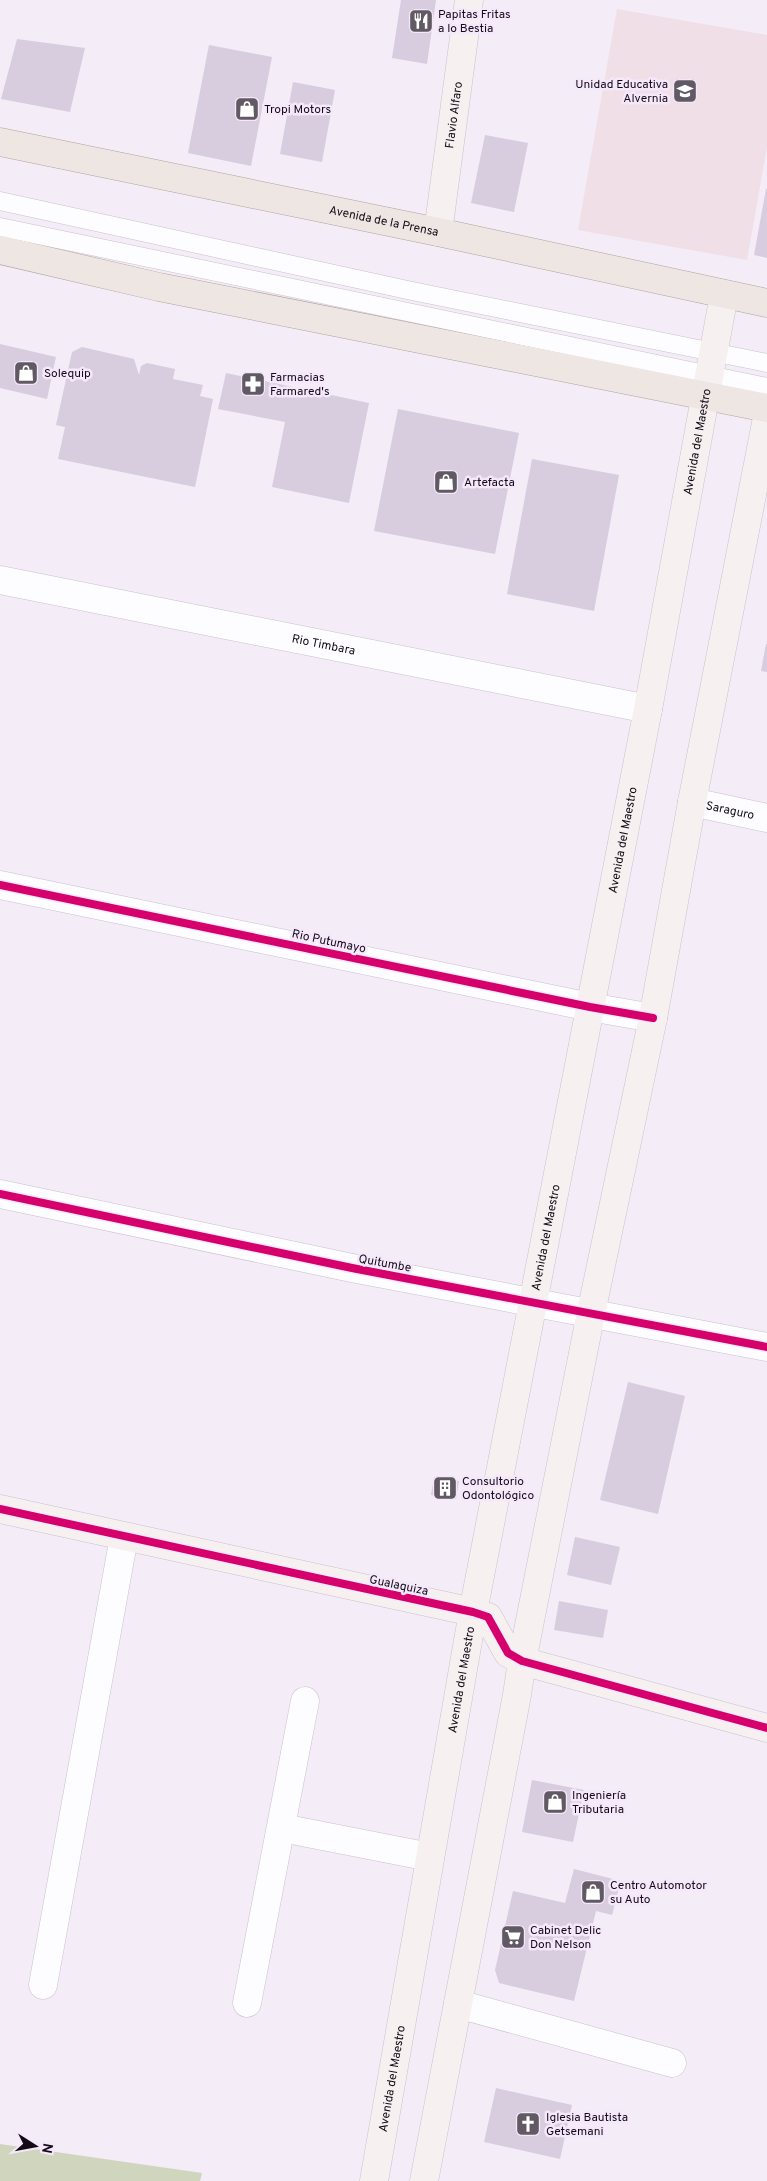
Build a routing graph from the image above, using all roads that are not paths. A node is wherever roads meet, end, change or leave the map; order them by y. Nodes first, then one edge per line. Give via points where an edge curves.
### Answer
1 (469, 0) edge
2 (0, 142) edge
3 (0, 201) edge
4 (0, 227) edge
5 (438, 232) junction
6 (0, 250) edge
7 (724, 295) junction
8 (767, 303) edge
9 (767, 363) edge
10 (710, 374) junction
11 (767, 387) edge
12 (767, 408) edge
13 (767, 418) edge
14 (0, 580) edge
15 (648, 709) junction
16 (692, 802) junction
17 (767, 818) edge
18 (0, 885) edge
19 (590, 1006) junction
20 (653, 1018) junction
21 (0, 1194) edge
22 (532, 1301) junction
23 (590, 1313) junction
24 (767, 1347) edge
25 (0, 1509) edge
26 (124, 1537) junction
27 (473, 1612) junction
28 (522, 1661) junction
29 (305, 1701) dead end
30 (767, 1728) edge
31 (282, 1828) junction
32 (430, 1857) junction
33 (43, 1985) dead end
34 (248, 2003) dead end
35 (458, 2004) junction
36 (672, 2063) dead end
37 (374, 2181) edge
38 (424, 2181) edge

1 - 5 main road, Flavio Alfaro
2 - 5 main road, Avenida de la Prensa
3 - 10 lane via 412,291
4 - 10 lane
5 - 7 main road, Avenida de la Prensa
6 - 10 main road via 159,287
7 - 8 main road, Avenida de la Prensa
7 - 10 main road, Avenida del Maestro
9 - 10 lane
10 - 11 lane
10 - 12 main road
10 - 15 main road, Avenida del Maestro
13 - 16 main road
14 - 15 street, Rio Timbara
15 - 19 main road, Avenida del Maestro
16 - 17 street, Saraguro
16 - 20 main road
18 - 19 street, Rio Putumayo
19 - 20 street, Rio Putumayo
19 - 22 main road, Avenida del Maestro
20 - 23 main road
21 - 22 street, Quitumbe via 352,1268
22 - 23 street, Quitumbe
22 - 27 main road, Avenida del Maestro
23 - 24 street, Quitumbe
23 - 28 main road
25 - 26 main road, Gualaquiza
26 - 27 main road, Gualaquiza
26 - 33 street
27 - 28 main road, Gualaquiza via 488,1617 508,1653
27 - 32 main road, Avenida del Maestro
28 - 30 main road, Gualaquiza
28 - 35 main road
29 - 31 street
31 - 32 street
31 - 34 street
32 - 37 main road, Avenida del Maestro
35 - 36 street
35 - 38 main road

